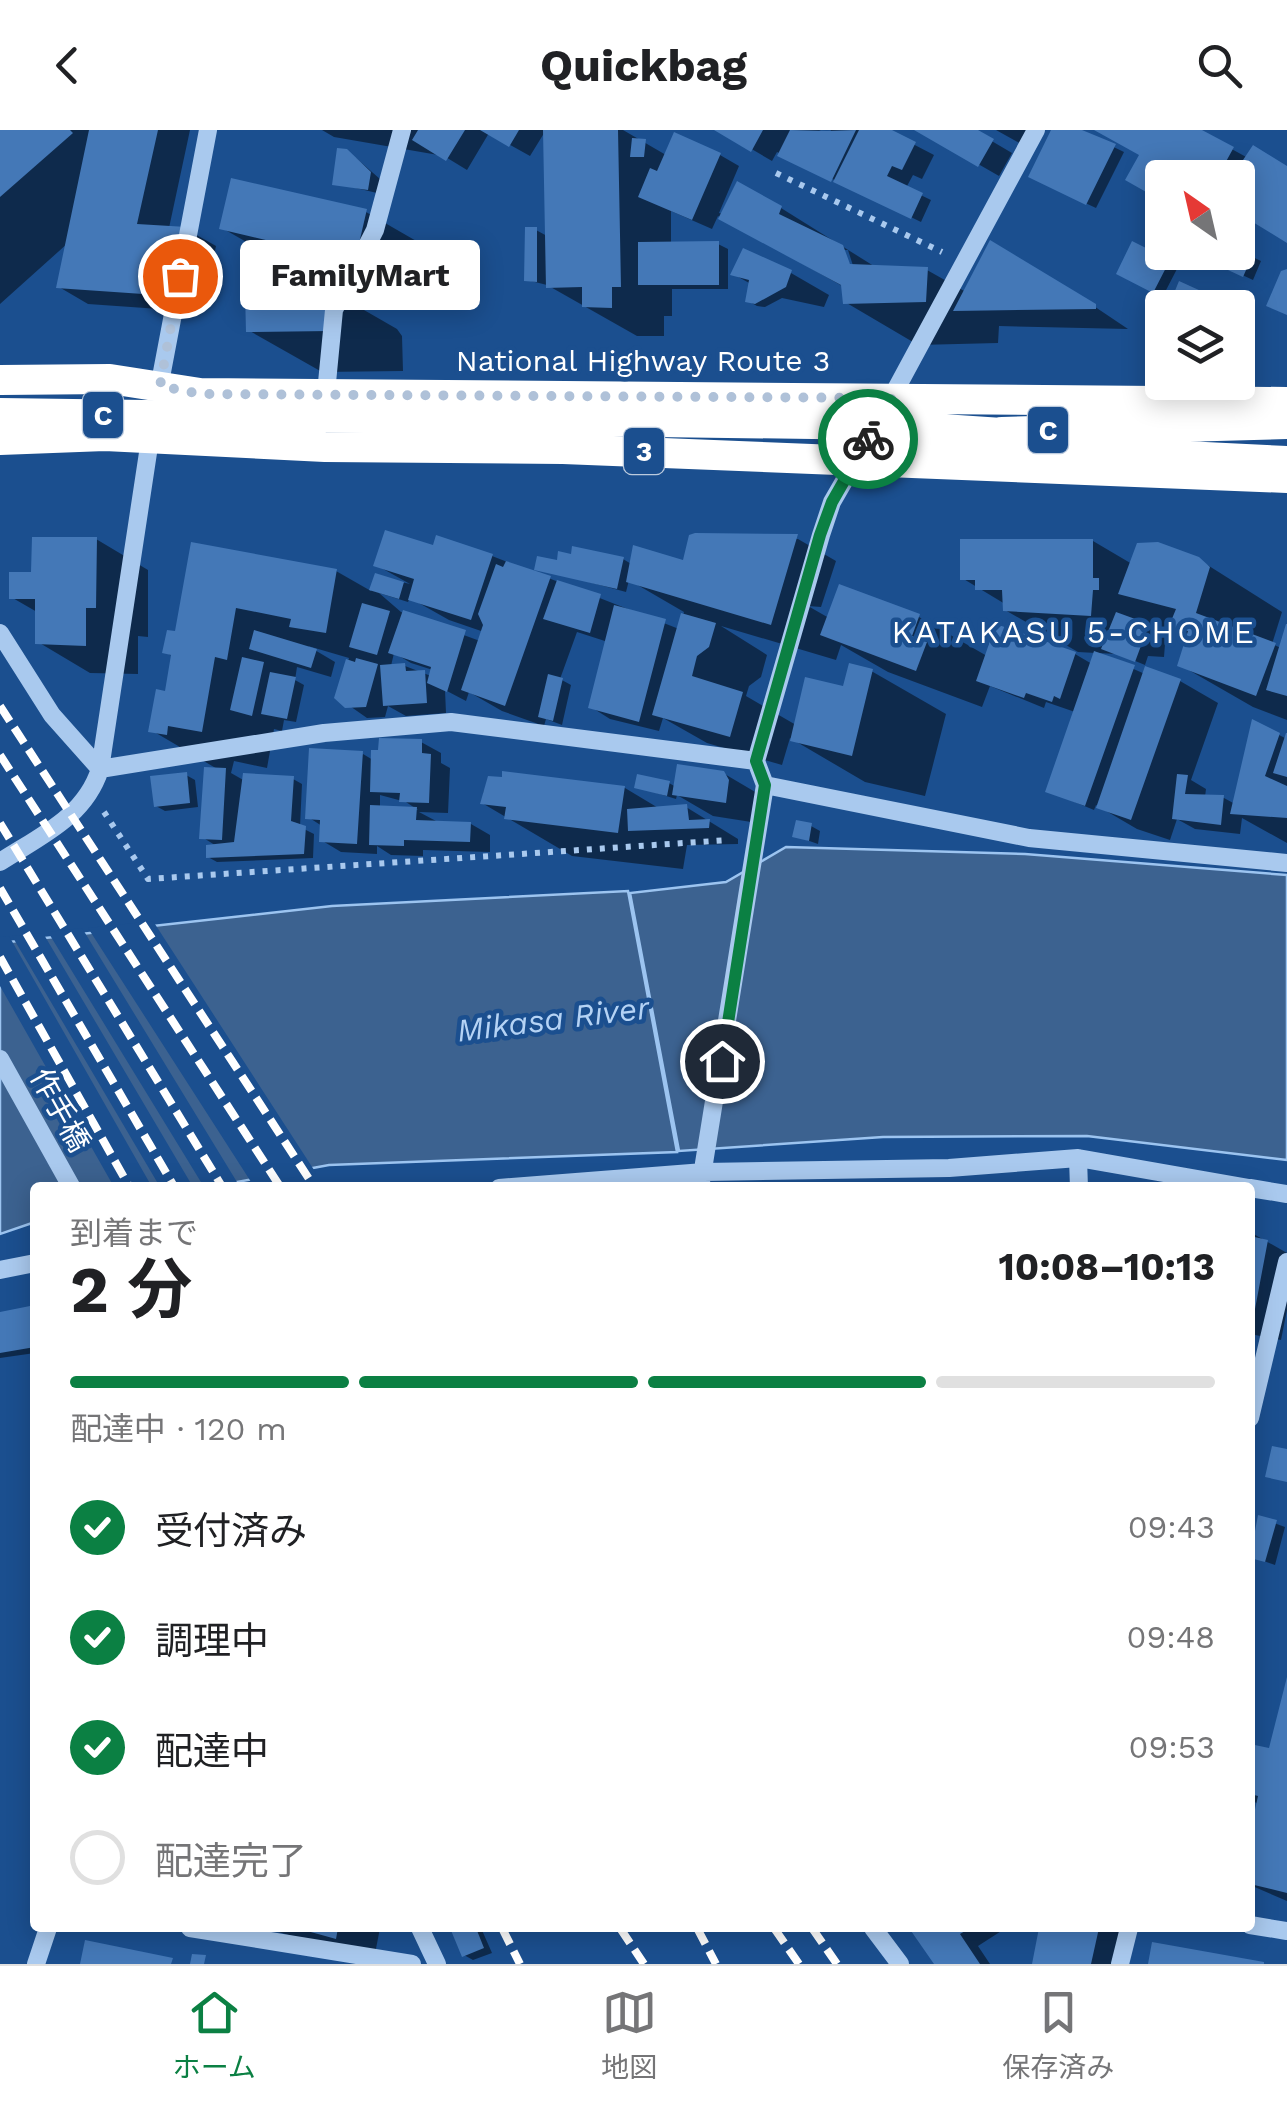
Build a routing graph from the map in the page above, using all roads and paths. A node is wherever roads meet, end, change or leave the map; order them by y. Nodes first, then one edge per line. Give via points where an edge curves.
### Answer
1 (208, 130) edge
2 (402, 130) edge
3 (1036, 130) edge
4 (776, 173) dead end
5 (964, 262) junction
6 (0, 380) edge
7 (160, 386) junction
8 (326, 393) junction
9 (1287, 402) edge
10 (887, 411) junction
11 (0, 413) edge
12 (1287, 415) edge
13 (0, 420) edge
14 (1287, 424) edge
15 (809, 436) junction
16 (0, 440) edge
17 (150, 440) junction
18 (1287, 451) edge
19 (858, 458) junction
20 (1287, 462) edge
21 (1287, 478) edge
22 (0, 633) edge
23 (756, 761) junction
24 (100, 769) junction
25 (765, 785) junction
26 (92, 795) junction
27 (758, 838) junction
28 (0, 862) edge
29 (1287, 863) edge
30 (0, 1059) edge
31 (1078, 1158) junction
32 (702, 1180) edge
33 (69, 1182) edge
34 (651, 1182) edge
35 (1079, 1182) edge
36 (1215, 1182) edge
37 (1255, 1189) edge
38 (1287, 1194) edge
39 (1287, 1262) edge
40 (30, 1264) edge
41 (0, 1270) edge
42 (1255, 1397) edge
43 (1255, 1925) edge
44 (1287, 1931) edge
45 (47, 1932) edge
46 (215, 1932) edge
47 (422, 1932) edge
48 (876, 1932) edge
49 (1128, 1932) edge
50 (36, 1964) edge
51 (412, 1964) edge
52 (437, 1964) edge
53 (900, 1964) edge
54 (1120, 1964) edge

1 - 7 street
2 - 8 street via 375,230 334,310
3 - 5 street
4 - 5 path
5 - 10 street
6 - 7 highway, National Highway Route 3 / 3 via 110,379
7 - 8 highway, National Highway Route 3 / 3 via 200,394
7 - 17 street
8 - 10 highway, National Highway Route 3 / 3
9 - 10 highway, National Highway Route 3 / 3
10 - 11 highway, C, bridge
10 - 12 highway, C
10 - 18 highway, bridge
10 - 19 street
13 - 15 highway, C, bridge
14 - 15 highway, C, bridge
15 - 20 highway, bridge
16 - 17 highway, 3
17 - 19 highway, 3
17 - 24 street
19 - 21 highway, 3
19 - 23 street via 820,535
22 - 24 street via 52,715
23 - 24 street via 451,722 324,732
23 - 25 street
24 - 26 street
25 - 27 street
25 - 29 street via 1029,838
26 - 27 path via 148,879
26 - 28 street
27 - 32 street
30 - 33 street, 作手橋
31 - 32 street
31 - 35 street
31 - 36 street
32 - 34 street
37 - 38 street
39 - 42 street
40 - 41 street
43 - 44 street
45 - 50 street
46 - 51 street
47 - 52 street
48 - 53 street
49 - 54 street

